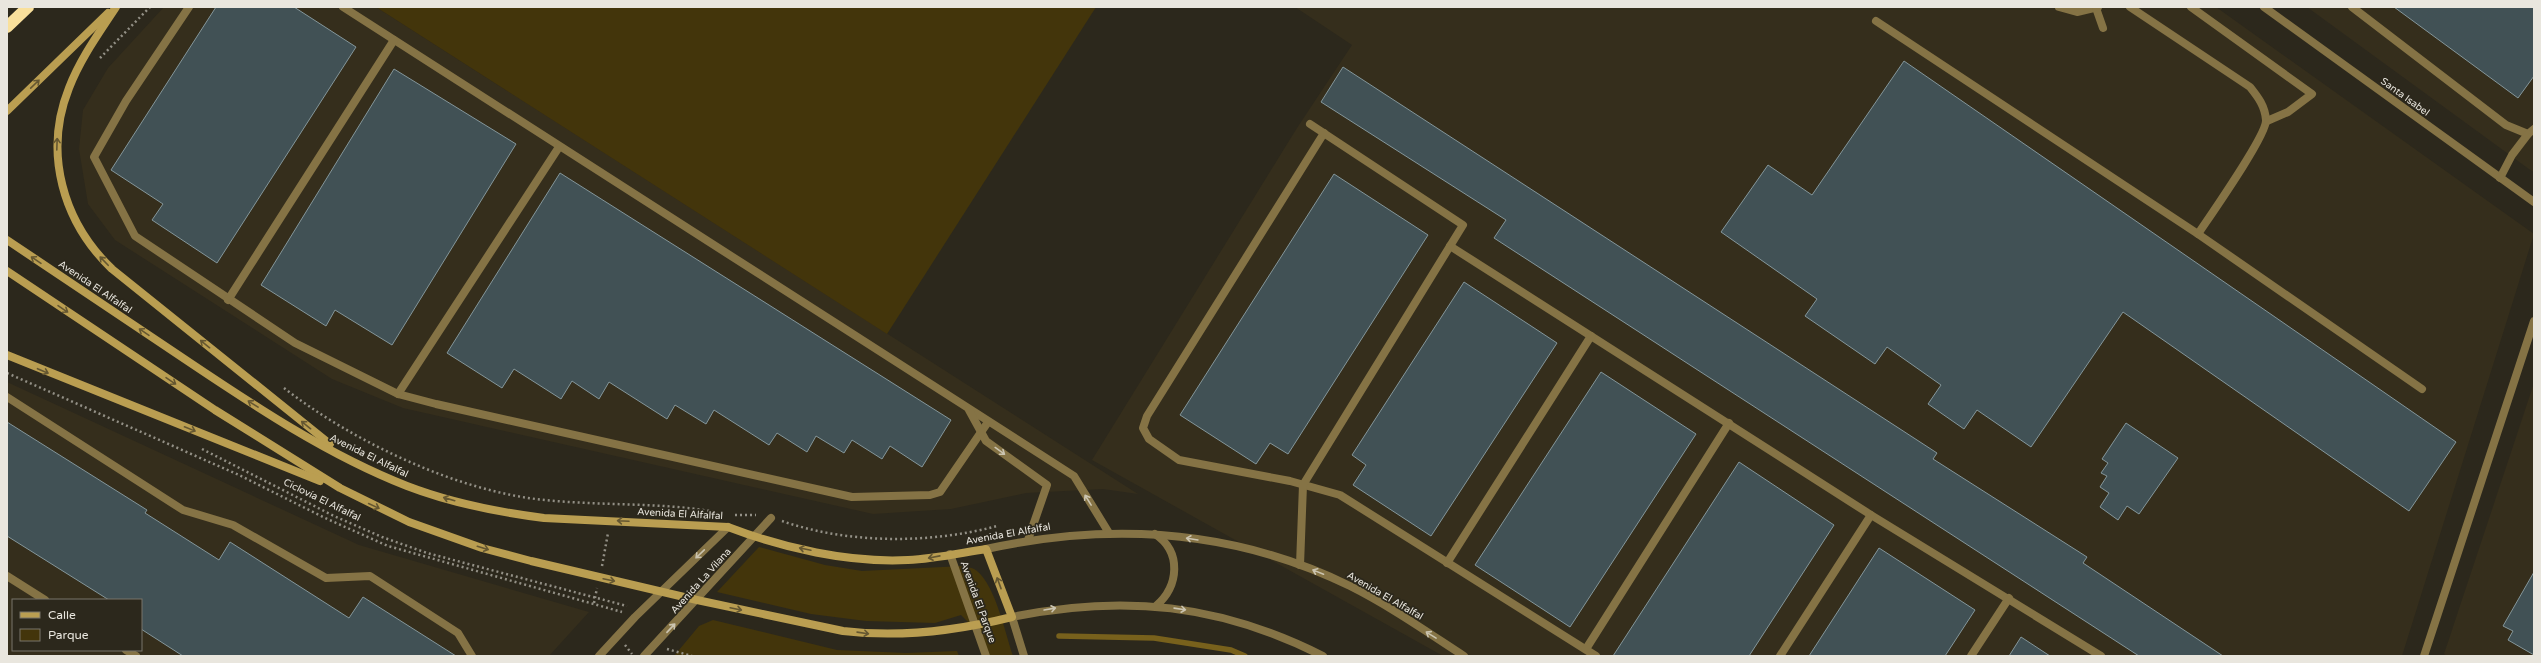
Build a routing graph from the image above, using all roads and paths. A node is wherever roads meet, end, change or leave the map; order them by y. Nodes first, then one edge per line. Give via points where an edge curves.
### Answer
1 (28, 7) edge
2 (115, 7) edge
3 (189, 7) edge
4 (344, 7) edge
5 (2059, 7) edge
6 (2130, 7) edge
7 (2192, 7) edge
8 (2264, 7) edge
9 (2352, 7) edge
10 (2097, 8) edge
11 (1876, 21) dead end
12 (7, 27) edge
13 (2103, 28) dead end
14 (394, 40) junction
15 (7, 111) edge
16 (2267, 121) junction
17 (1310, 124) dead end
18 (2531, 132) edge
19 (1324, 133) junction
20 (559, 147) junction
21 (2500, 178) junction
22 (2534, 202) edge
23 (2198, 234) junction
24 (7, 240) edge
25 (1450, 246) junction
26 (7, 272) edge
27 (228, 300) junction
28 (2534, 321) edge
29 (1591, 336) junction
30 (7, 355) edge
31 (7, 373) edge
32 (2422, 389) dead end
33 (398, 394) junction
34 (7, 397) edge
35 (968, 409) junction
36 (988, 422) junction
37 (1729, 423) junction
38 (982, 432) junction
39 (199, 448) dead end
40 (348, 458) junction
41 (1303, 485) junction
42 (340, 488) junction
43 (612, 504) dead end
44 (733, 515) dead end
45 (1870, 515) junction
46 (771, 518) junction
47 (611, 520) junction
48 (728, 526) junction
49 (997, 526) dead end
50 (1108, 533) junction
51 (1155, 534) junction
52 (754, 537) junction
53 (1028, 540) junction
54 (986, 549) junction
55 (950, 554) junction
56 (1447, 563) junction
57 (1300, 565) junction
58 (7, 576) edge
59 (599, 578) junction
60 (661, 592) junction
61 (596, 598) junction
62 (2008, 598) junction
63 (44, 599) edge
64 (697, 600) junction
65 (594, 604) junction
66 (645, 606) junction
67 (1156, 606) junction
68 (634, 617) junction
69 (1012, 617) junction
70 (976, 626) junction
71 (656, 645) junction
72 (1586, 649) junction
73 (2425, 655) edge
74 (472, 656) edge
75 (599, 656) edge
76 (644, 656) edge
77 (692, 656) edge
78 (986, 656) edge
79 (1024, 656) edge
80 (1322, 656) edge
81 (1464, 656) edge
82 (1596, 656) edge
83 (1780, 656) edge
84 (1971, 656) edge
85 (2100, 656) edge

1 - 12 highway
15 -> 2 street
40 -> 2 street via 112,269 94,250 75,221 66,202 59,172 59,123 76,71
3 - 27 street via 126,101 94,157 135,236
4 - 14 street
5 - 10 street via 2078,12
6 - 16 street via 2250,87 2261,101
7 - 16 street via 2312,94 2288,112
8 - 21 street, Santa Isabel
9 - 18 street via 2506,125
10 - 13 street
11 - 23 street
14 - 20 street
14 - 27 street
16 - 23 street via 2259,139
17 - 19 street
18 - 21 street via 2512,155
19 - 25 street via 1463,225
19 - 41 street via 1147,416 1143,428 1149,439 1179,460
20 - 33 street
20 - 35 street
21 - 22 street, Santa Isabel
23 - 32 street
40 -> 24 street, Avenida El Alfalfal via 234,392
25 - 29 street
25 - 41 street
26 -> 42 street via 215,410
27 - 33 street via 295,342
28 - 73 street
29 - 37 street
29 - 56 street
30 -> 42 street
31 - 65 path via 232,472 388,546
33 - 38 street via 852,497 936,494 940,492
34 - 74 street via 183,510 233,525 326,578 370,576 458,632
35 - 36 street
35 - 38 street
36 - 38 street
50 -> 36 street via 1074,476
37 - 45 street
37 - 72 street
38 -> 53 street via 986,441 1047,485
39 - 61 path, Ciclovía El Alfalfal via 334,516 382,536 427,553
47 -> 40 street, Avenida El Alfalfal via 544,518 487,509 408,486
41 - 56 street via 1328,490 1353,502
41 - 57 street
42 -> 59 street via 409,522 446,536 482,548
43 - 47 path
44 - 46 path via 764,515
45 - 62 street
45 - 83 street
46 - 49 path via 826,533 873,539 958,533
46 - 52 street, Avenida La Vilana
48 -> 47 street, Avenida El Alfalfal
47 - 59 path
48 - 52 street, Avenida El Alfalfal
48 -> 60 street, Avenida La Vilana
50 - 51 street, Avenida El Alfalfal
50 - 53 street, Avenida El Alfalfal
57 -> 51 street, Avenida El Alfalfal via 1225,544
51 - 67 street via 1171,551 1175,567 1172,585
55 -> 52 street, Avenida El Alfalfal via 927,559 880,560 818,552
52 - 64 street, Avenida La Vilana
53 - 54 street, Avenida El Alfalfal
54 - 55 street, Avenida El Alfalfal
69 -> 54 street
55 - 70 street, Avenida El Parque
56 - 72 street
81 -> 57 street, Avenida El Alfalfal via 1366,595
58 - 63 street
59 -> 60 street
59 - 61 path
60 - 64 street
60 - 66 street, Avenida La Vilana
61 - 65 path
61 - 66 path, Ciclovía El Alfalfal via 632,608
62 - 84 street
62 - 85 street
64 -> 70 street via 872,635 918,634
71 -> 64 street, Avenida La Vilana
65 - 68 path
66 - 68 street, Avenida La Vilana
69 -> 67 street via 1067,606
67 -> 80 street via 1229,619 1281,636
68 - 75 street, Avenida La Vilana
69 - 70 street
69 - 79 street
70 - 78 street, Avenida El Parque
71 - 76 street, Avenida La Vilana
71 - 77 path
72 - 82 street

